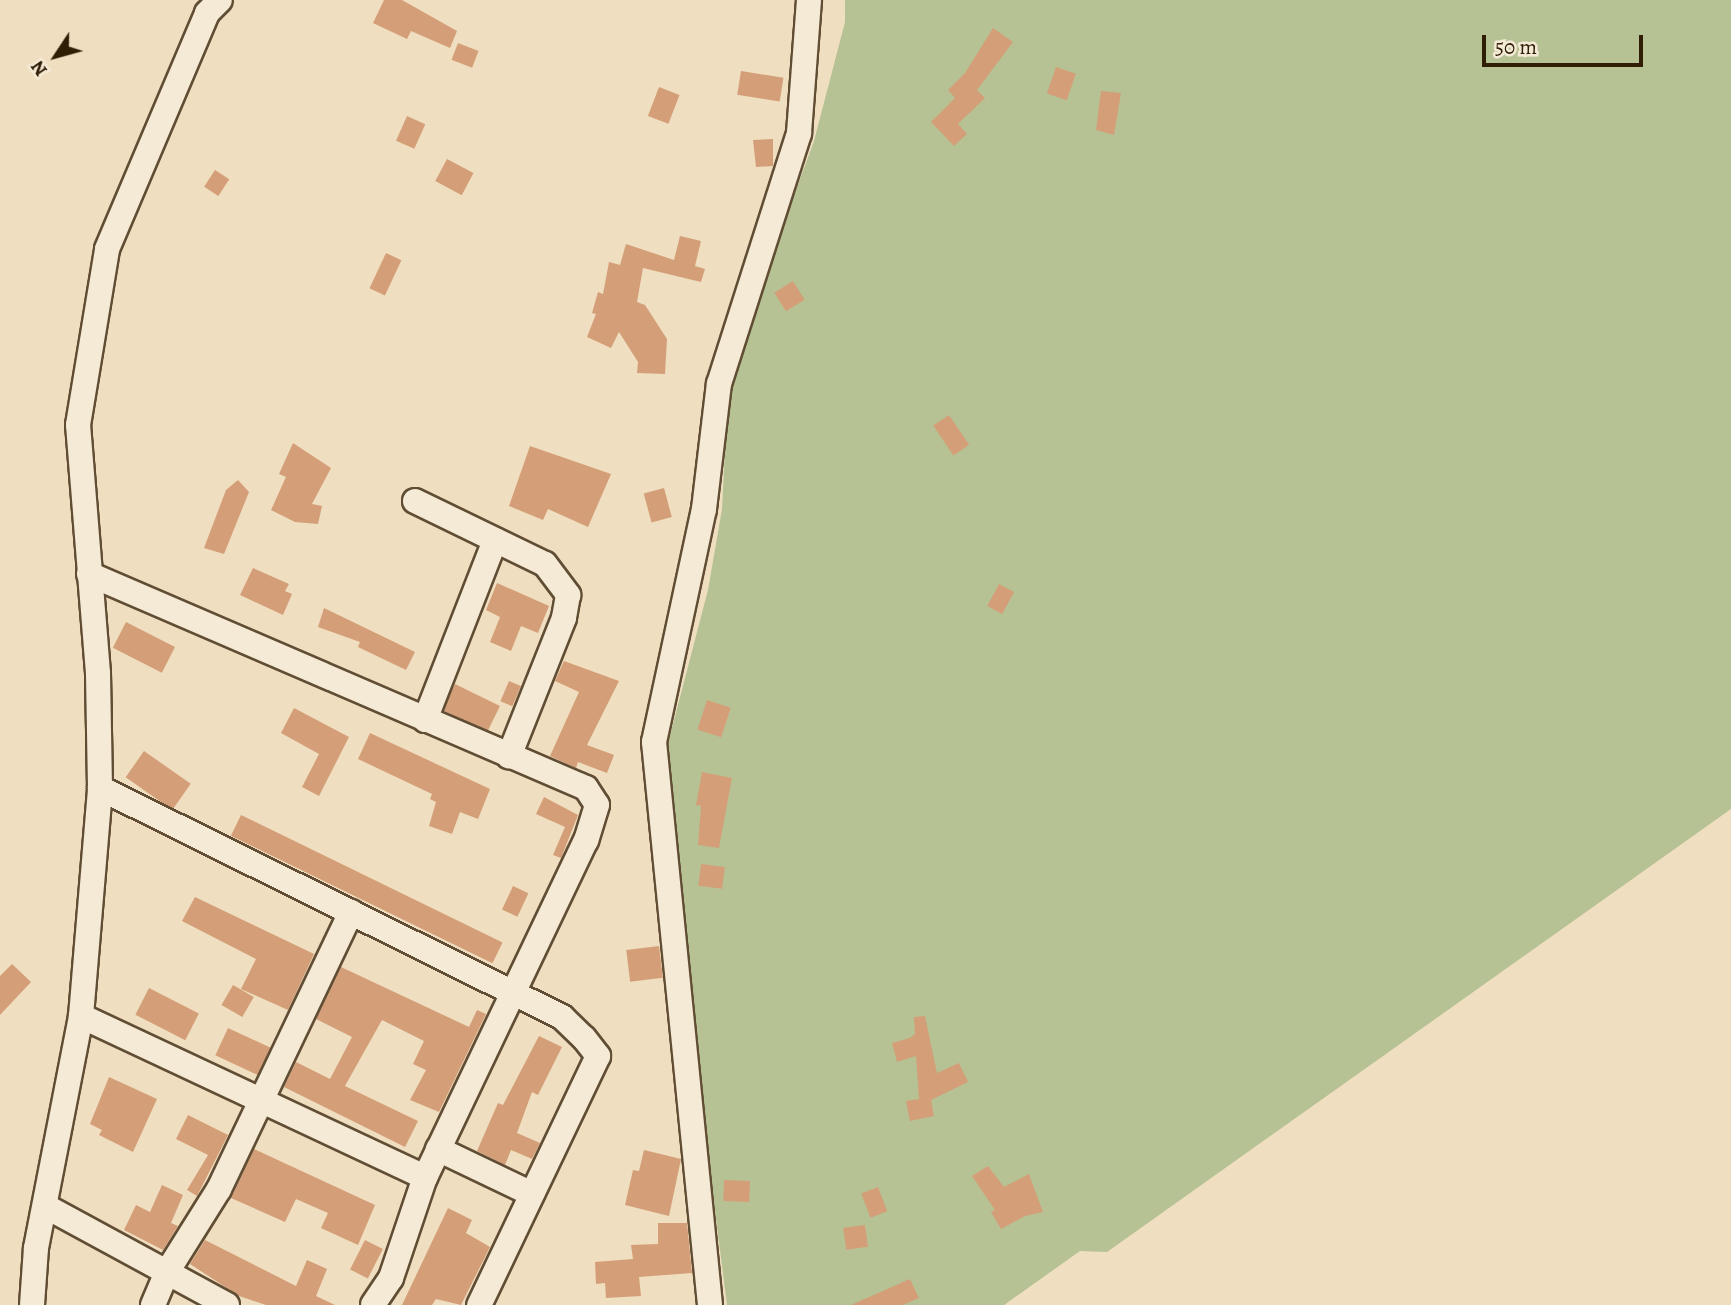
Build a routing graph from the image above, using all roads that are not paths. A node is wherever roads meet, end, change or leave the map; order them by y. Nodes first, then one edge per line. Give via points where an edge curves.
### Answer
1 (219, 0) edge
2 (809, 0) edge
3 (415, 501) dead end
4 (495, 540) junction
5 (89, 573) junction
6 (425, 720) junction
7 (509, 756) junction
8 (100, 788) junction
9 (351, 912) junction
10 (512, 994) junction
11 (81, 1016) junction
12 (261, 1099) junction
13 (438, 1149) junction
14 (425, 1177) junction
15 (532, 1194) junction
16 (45, 1206) junction
17 (167, 1272) junction
18 (32, 1305) edge
19 (153, 1305) edge
20 (227, 1305) edge
21 (373, 1305) edge
22 (479, 1305) edge
23 (710, 1305) edge

1 - 5 street via 207,13 107,250 78,425
2 - 23 street via 799,133 719,384 704,509 654,742
3 - 4 street
4 - 6 street
4 - 7 street via 545,564 568,595 564,618
5 - 6 street
5 - 8 street via 98,673
6 - 7 street
7 - 10 street via 586,788 597,805 586,840
8 - 9 street
8 - 11 street
9 - 10 street
9 - 12 street
10 - 13 street
10 - 15 street via 562,1017 598,1056
11 - 12 street
11 - 16 street
12 - 14 street
12 - 17 street via 219,1189
13 - 14 street
13 - 15 street
14 - 21 street via 391,1278
15 - 22 street
16 - 17 street
16 - 18 street
17 - 19 street
17 - 20 street

